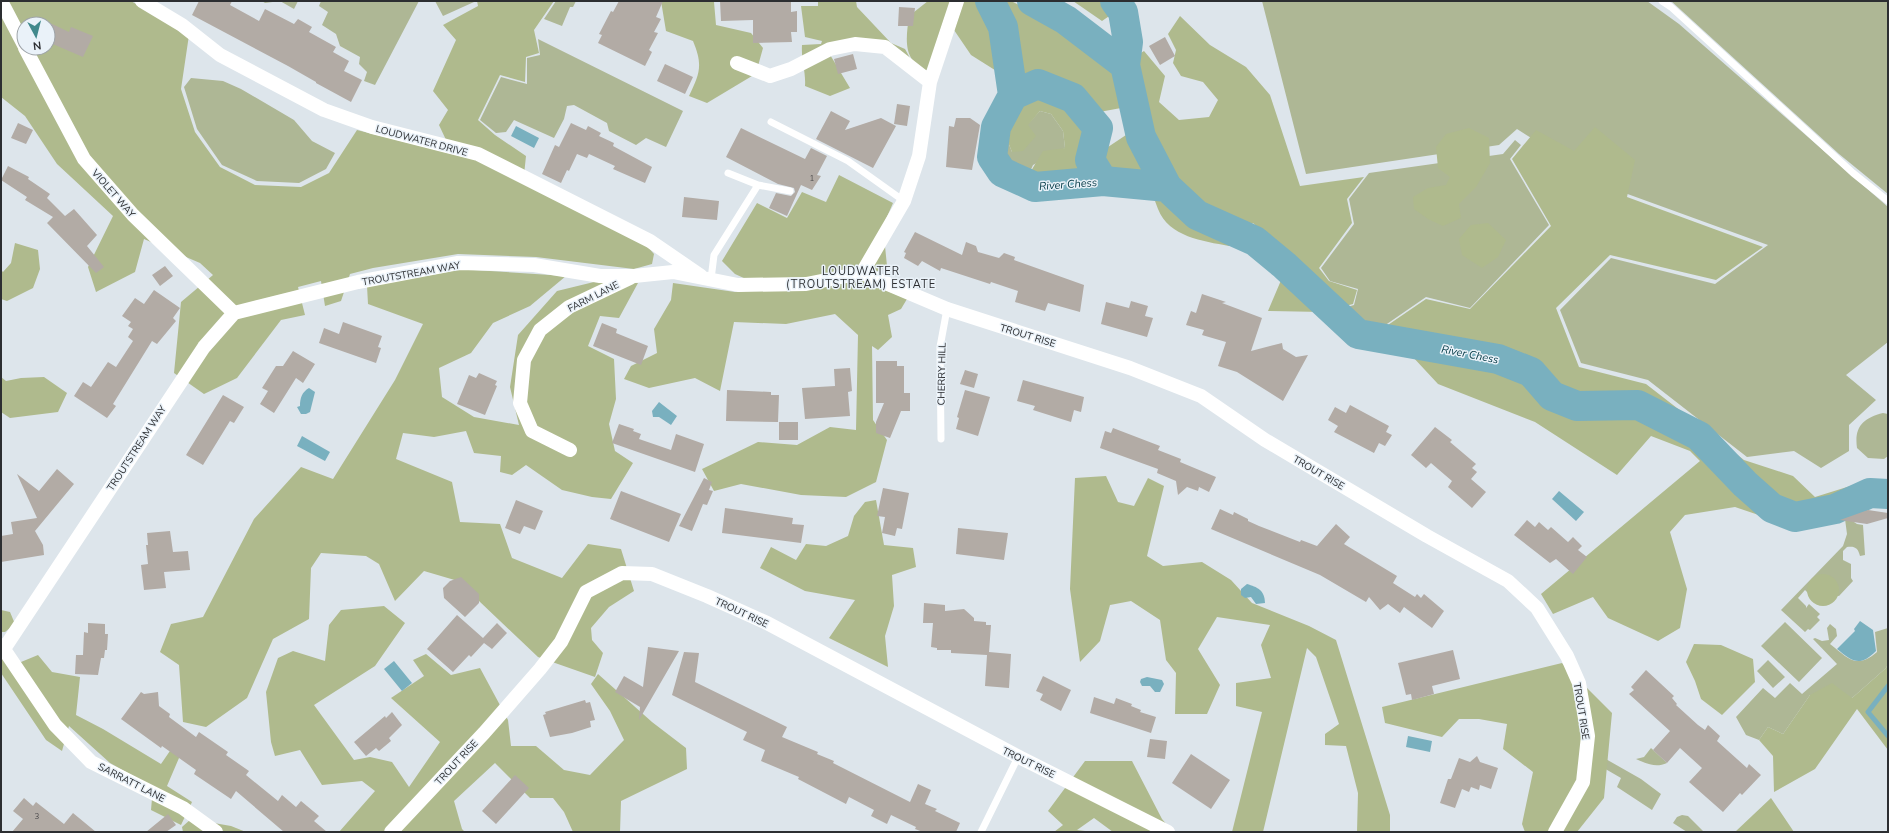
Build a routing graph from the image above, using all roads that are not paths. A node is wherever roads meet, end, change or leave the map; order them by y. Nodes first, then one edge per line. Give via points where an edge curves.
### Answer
1 (1, 1) edge
2 (142, 1) edge
3 (957, 1) edge
4 (1662, 1) edge
5 (16, 30) edge
6 (29, 56) edge
7 (737, 63) dead end
8 (930, 82) junction
9 (771, 122) dead end
10 (728, 173) dead end
11 (758, 185) junction
12 (790, 191) dead end
13 (904, 200) junction
14 (1888, 202) edge
15 (862, 273) junction
16 (634, 276) junction
17 (707, 279) junction
18 (947, 309) junction
19 (234, 313) junction
20 (941, 439) dead end
21 (570, 450) dead end
22 (2, 647) edge
23 (1018, 757) junction
24 (216, 832) edge
25 (391, 832) edge
26 (981, 832) edge
27 (1168, 832) edge
28 (1555, 832) edge

1 - 5 street
2 - 17 street, LOUDWATER DRIVE via 182,25 220,56 324,110 372,127 478,154 650,241
3 - 8 street
4 - 14 lane
6 - 19 street, VIOLET WAY via 84,159 133,215
7 - 8 street via 770,76 791,69 830,49 855,44 885,47
8 - 13 street via 919,156
9 - 13 lane via 848,161
10 - 11 lane
11 - 12 lane
11 - 17 lane via 714,254
13 - 15 street
15 - 17 street, TROUTSTREAM WAY via 806,284 738,285
15 - 18 street, TROUT RISE
16 - 17 street, TROUTSTREAM WAY via 673,272
16 - 19 street, TROUTSTREAM WAY via 600,276 534,265 458,263 358,282
16 - 21 street, FARM LANE via 569,307 540,330 524,360 520,403 532,431
18 - 20 lane, CHERRY HILL via 940,347
18 - 28 street, TROUT RISE via 1130,368 1201,396 1265,440 1508,581 1537,608 1567,656 1579,682 1588,736 1583,782
19 - 22 street, TROUTSTREAM WAY via 199,354
22 - 24 street, SARRATT LANE via 56,725 91,762 183,808
23 - 25 street, TROUT RISE via 767,623 652,574 622,573 586,592 561,642 540,669
23 - 26 lane
23 - 27 street, TROUT RISE

